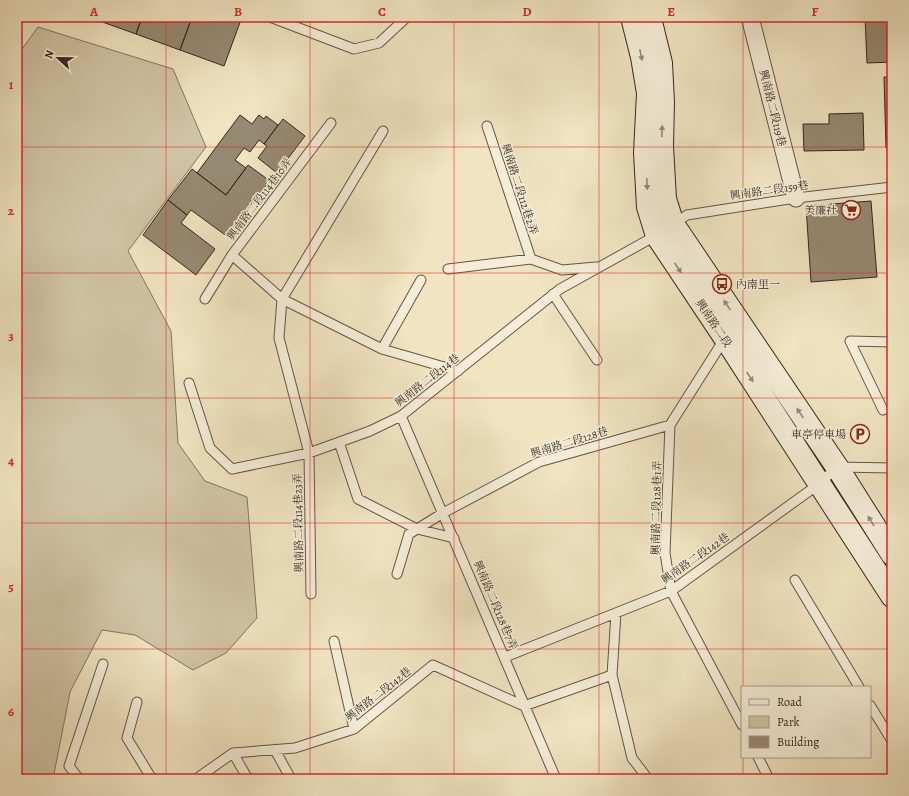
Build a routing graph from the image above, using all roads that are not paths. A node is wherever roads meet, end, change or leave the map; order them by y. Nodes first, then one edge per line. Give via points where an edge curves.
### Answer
1 (270, 17) edge
2 (407, 17) edge
3 (750, 17) edge
4 (634, 18) edge
5 (331, 123) dead end
6 (487, 126) dead end
7 (383, 131) dead end
8 (892, 187) edge
9 (796, 198) junction
10 (665, 230) junction
11 (232, 255) junction
12 (531, 259) junction
13 (600, 266) junction
14 (448, 269) dead end
15 (421, 280) dead end
16 (553, 294) junction
17 (205, 299) dead end
18 (282, 299) junction
19 (733, 333) junction
20 (892, 342) edge
21 (382, 349) junction
22 (597, 360) dead end
23 (458, 371) junction
24 (189, 383) dead end
25 (883, 410) dead end
26 (401, 416) junction
27 (670, 425) junction
28 (339, 442) junction
29 (309, 453) junction
30 (837, 467) junction
31 (892, 468) edge
32 (819, 484) junction
33 (443, 513) junction
34 (416, 530) junction
35 (454, 538) junction
36 (892, 554) edge
37 (397, 574) dead end
38 (795, 580) dead end
39 (671, 591) junction
40 (311, 594) dead end
41 (892, 596) edge
42 (616, 613) junction
43 (334, 641) dead end
44 (505, 657) junction
45 (103, 664) dead end
46 (612, 675) junction
47 (858, 686) edge
48 (137, 702) dead end
49 (524, 706) junction
50 (871, 707) edge
51 (741, 723) edge
52 (354, 729) junction
53 (892, 741) edge
54 (275, 750) junction
55 (233, 754) junction
56 (758, 758) edge
57 (79, 779) edge
58 (152, 779) edge
59 (196, 779) edge
60 (248, 779) edge
61 (291, 779) edge
62 (556, 779) edge
63 (648, 779) edge
64 (769, 779) edge

1 - 2 lane via 354,49 379,43
3 - 9 street, 興南路二段119巷
4 - 10 street, 興南路二段 via 651,22 661,63 664,102 662,146
5 - 11 lane, 興南路二段114巷10弄
6 - 12 lane, 興南路二段112巷2弄
7 - 18 lane
8 - 9 lane, 興南路二段159巷
9 - 10 lane, 興南路二段159巷 via 687,215
10 - 13 lane, 興南路二段114巷
10 - 19 street, 興南路二段
11 - 17 lane
11 - 18 lane, 興南路二段114巷10弄
12 - 13 lane via 562,270
12 - 14 lane
13 - 16 lane, 興南路二段114巷
15 - 21 lane
16 - 22 lane
16 - 23 lane, 興南路二段114巷
18 - 21 lane, 興南路二段114巷10弄
18 - 29 lane, 興南路二段114巷23弄 via 279,338
19 - 27 lane
30 -> 19 street, 興南路二段
19 -> 32 street, 興南路二段
20 - 25 lane via 850,341
21 - 23 lane, 興南路二段114巷10弄
23 - 26 lane, 興南路二段114巷
24 - 29 lane, 興南路二段114巷 via 210,448 232,469
26 - 28 lane, 興南路二段114巷
26 - 33 lane, 興南路二段128巷7弄
27 - 33 lane, 興南路二段128巷 via 539,462
27 - 39 lane, 興南路二段128巷1弄 via 665,553
28 - 29 lane, 興南路二段114巷
28 - 34 lane via 358,499
29 - 40 lane, 興南路二段114巷23弄
30 - 31 lane
30 - 32 lane, 興南路二段142巷
36 -> 30 street, 興南路二段
32 - 39 lane, 興南路二段142巷
32 - 41 street, 興南路二段
33 - 34 lane, 興南路二段128巷
33 - 35 lane, 興南路二段128巷7弄
34 - 35 lane
34 - 37 lane, 興南路二段128巷 via 408,534
35 - 44 lane, 興南路二段128巷7弄
38 - 47 lane
39 - 42 lane, 興南路二段142巷
39 - 51 lane, 興南路二段128巷1弄
42 - 44 lane, 興南路二段142巷
42 - 46 lane
43 - 52 lane
44 - 49 lane, 興南路二段128巷7弄
45 - 57 lane via 69,766
46 - 49 lane
46 - 63 lane via 632,758
48 - 58 lane via 127,738
49 - 52 lane, 興南路二段142巷 via 433,665
49 - 62 lane, 興南路二段128巷7弄
50 - 53 lane
52 - 54 lane, 興南路二段142巷 via 295,748
54 - 55 lane, 興南路二段142巷
54 - 61 lane
55 - 59 lane, 興南路二段142巷
55 - 60 lane
56 - 64 lane

